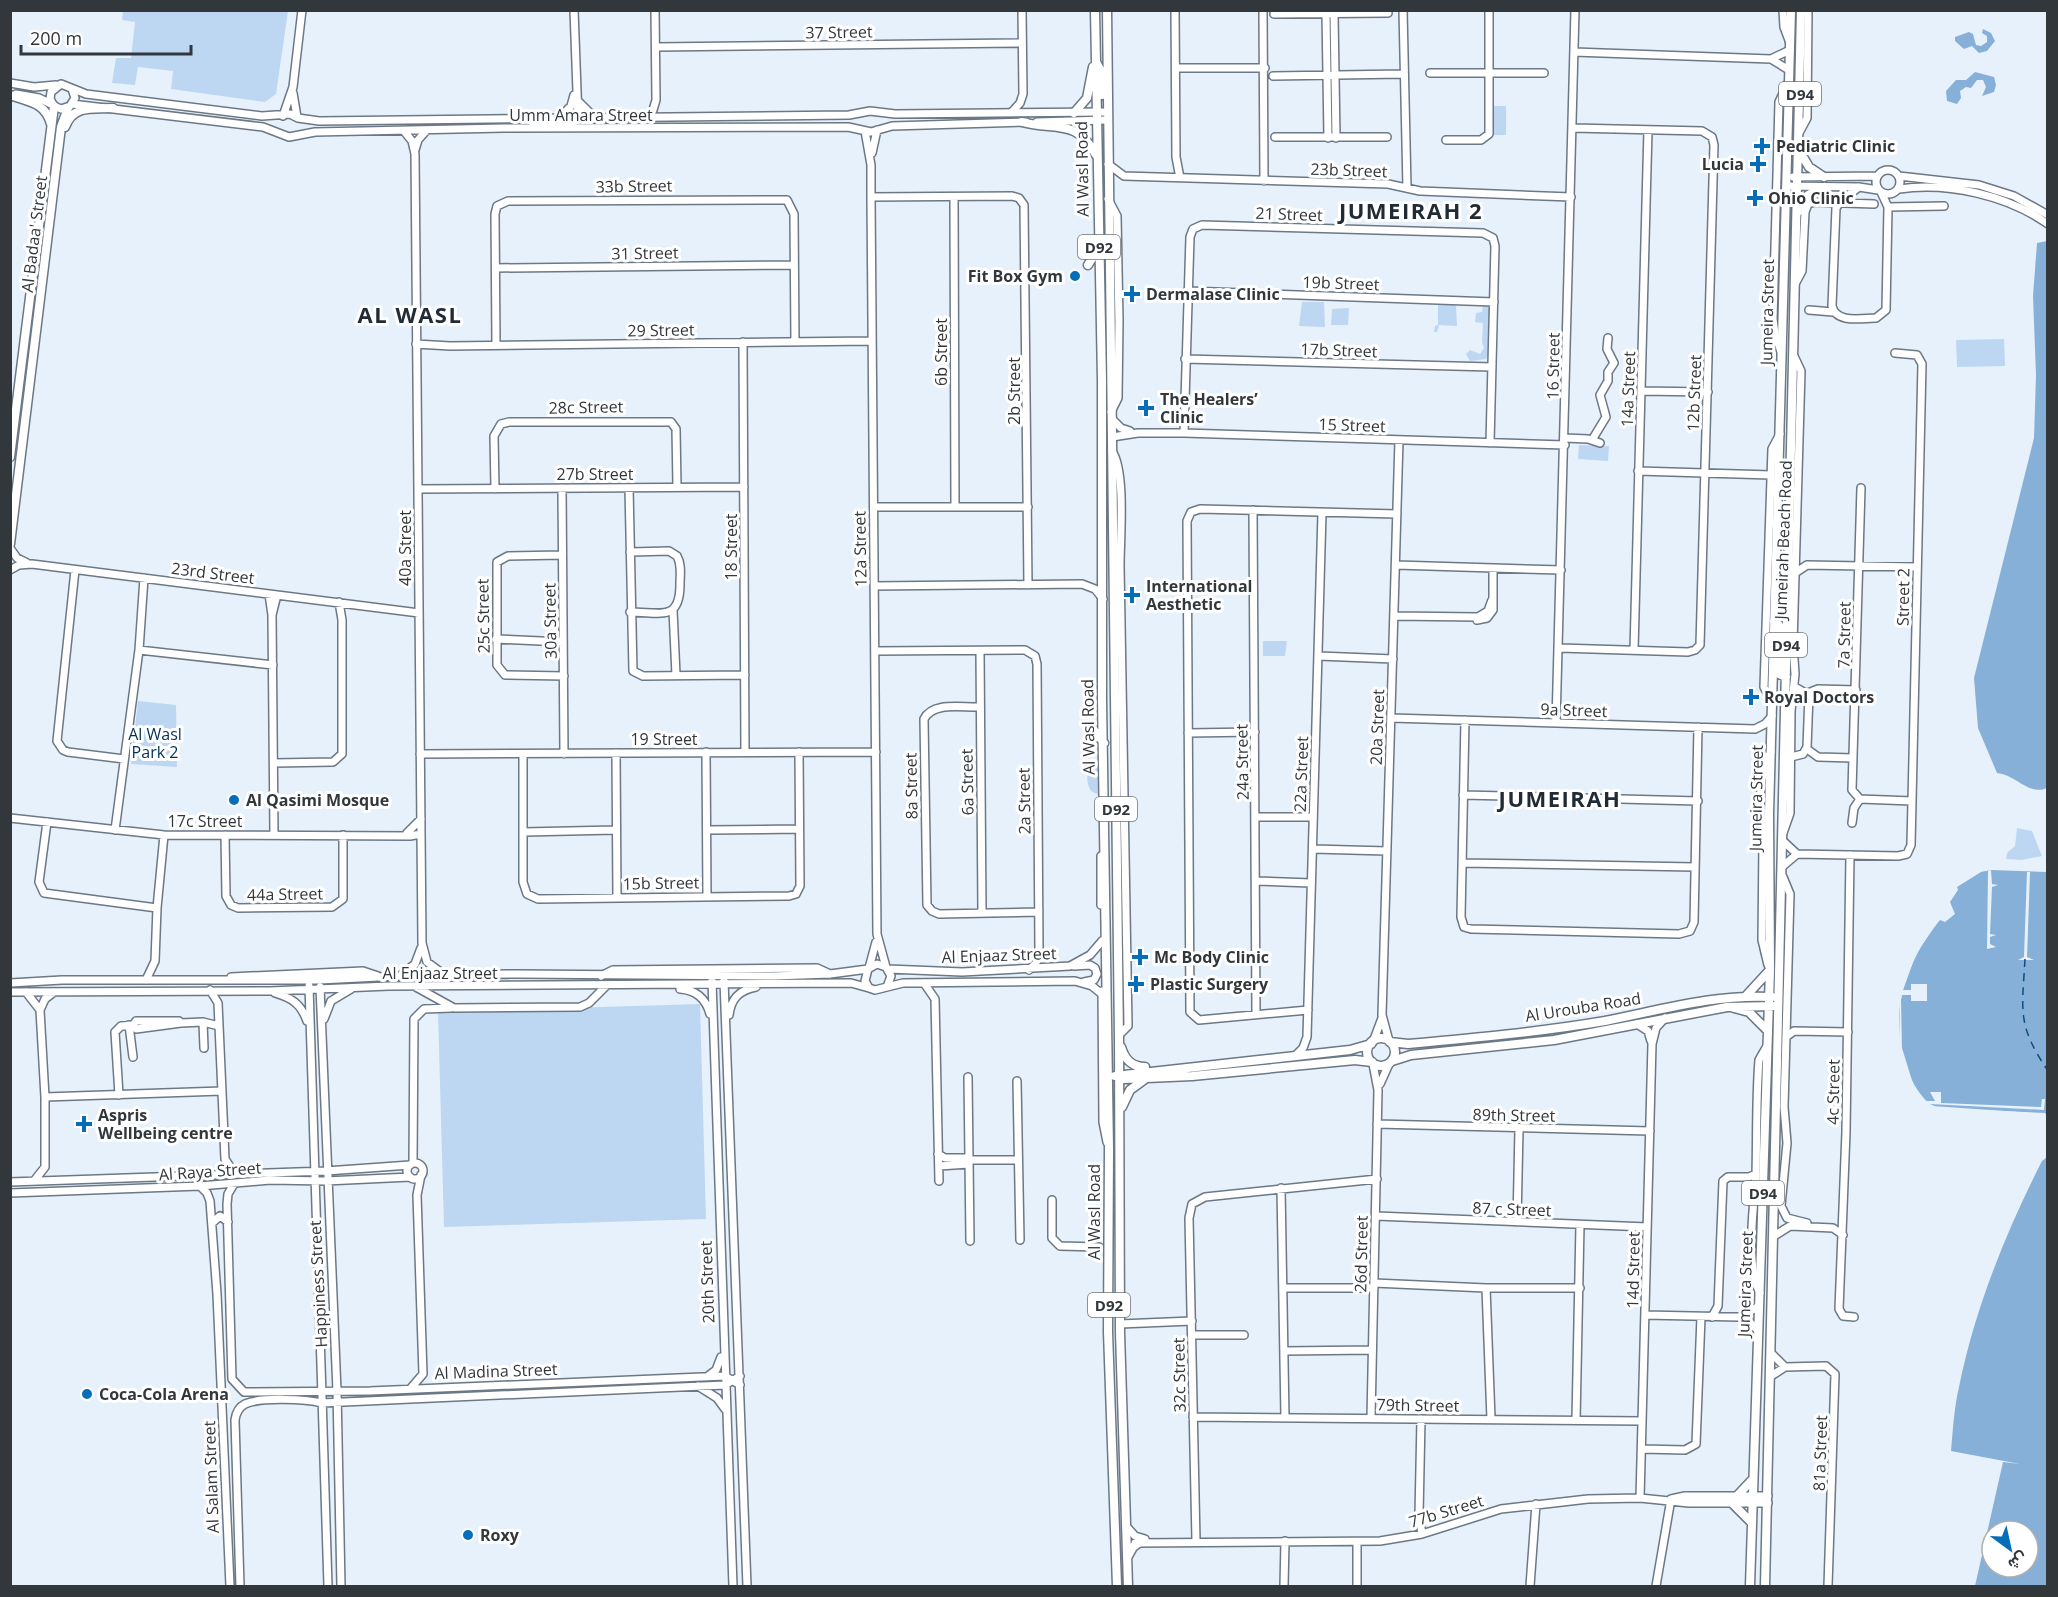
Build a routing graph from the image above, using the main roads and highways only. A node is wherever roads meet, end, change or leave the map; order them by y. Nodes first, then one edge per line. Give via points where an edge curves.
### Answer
1 (1095, 10) edge
2 (1107, 10) edge
3 (1791, 10) edge
4 (1801, 10) edge
5 (1096, 61) junction
6 (10, 94) edge
7 (53, 105) road end
8 (70, 106) road end
9 (113, 108) road end
10 (1074, 112) road end
11 (1108, 112) junction
12 (1022, 122) road end
13 (52, 129) junction
14 (59, 150) junction
15 (1798, 150) junction
16 (1097, 158) junction
17 (1796, 218) junction
18 (1099, 247) junction
19 (1088, 265) dead end
20 (29, 314) junction
21 (35, 350) junction
22 (1102, 380) junction
23 (1112, 437) junction
24 (10, 457) edge
25 (10, 546) edge
26 (1102, 580) junction
27 (1774, 621) junction
28 (1113, 644) junction
29 (1786, 677) junction
30 (1093, 729) dead end
31 (1104, 743) junction
32 (1770, 970) junction
33 (1746, 996) junction
34 (1768, 1001) junction
35 (1780, 1002) junction
36 (1727, 1007) junction
37 (1767, 1030) junction
38 (1119, 1037) junction
39 (1389, 1041) junction
40 (1372, 1043) junction
41 (1391, 1062) junction
42 (1372, 1063) junction
43 (1176, 1068) junction
44 (1114, 1077) junction
45 (1148, 1078) junction
46 (1119, 1113) junction
47 (1110, 1208) junction
48 (1120, 1324) junction
49 (1109, 1344) junction
50 (1125, 1458) junction
51 (1753, 1479) junction
52 (1752, 1522) junction
53 (1140, 1542) road end
54 (1127, 1559) junction
55 (1117, 1587) edge
56 (1128, 1587) edge
57 (1750, 1587) edge
58 (1765, 1587) edge

1 - 5 main road, Al Wasl Road / D92
2 - 11 main road, Al Wasl Road / D92
3 - 27 main road, Jumeira Street / D94
4 - 15 main road, Jumeira Street / D94
5 - 10 main road via 1087,98
5 - 11 main road via 1102,73 1103,106
5 - 16 main road, Al Wasl Road / D92
6 - 13 main road via 38,104 48,115
7 - 13 main road, Al Badaa' Street
8 - 14 main road, Al Badaa' Street via 62,122
9 - 14 main road via 74,113
11 - 23 main road, Al Wasl Road / D92
12 - 16 main road via 1075,130 1087,140
13 - 20 main road, Al Badaa' Street
14 - 21 main road, Al Badaa' Street
15 - 17 main road, Jumeira Street / D94
15 - 17 main road via 1824,182 1808,195
16 - 18 main road, Al Wasl Road / D92
17 - 29 main road, Jumeira Street / D94
18 - 19 main road
18 - 22 main road, Al Wasl Road / D92
20 - 21 main road via 30,345
20 - 24 main road, Al Badaa' Street
21 - 25 main road, Al Badaa' Street
22 - 23 main road via 1105,428
22 - 26 main road, Al Wasl Road / D92
23 - 28 main road, Al Wasl Road / D92
26 - 28 main road via 1108,586
26 - 31 main road, Al Wasl Road / D92 via 1099,657
27 - 29 main road via 1780,631 1779,674
27 - 32 main road, Jumeira Street / D94
28 - 38 main road, Al Wasl Road / D92 via 1119,771
29 - 35 main road, Jumeira Street / D94
30 - 31 main road
31 - 44 main road, Al Wasl Road / D92
32 - 33 main road
32 - 34 main road, Jumeira Street / D94
33 - 34 main road, Al Urouba Road
33 - 39 main road, Al Urouba Road via 1554,1029 1408,1044
34 - 35 main road, Al Urouba Road
34 - 36 main road, Al Urouba Road
34 - 37 main road, Jumeira Street / D94
35 - 58 main road, Jumeira Street / D94 via 1779,1179 1774,1236
36 - 37 main road via 1749,1012
36 - 41 main road, Al Urouba Road via 1554,1040 1411,1055
37 - 51 main road, Jumeira Street / D94
38 - 43 main road via 1123,1054 1132,1064
38 - 44 main road, Al Wasl Road / D92
39 - 40 main road
39 - 41 main road via 1395,1049
40 - 42 main road via 1368,1051
40 - 43 main road via 1350,1050
41 - 42 main road via 1381,1066
42 - 45 main road via 1355,1060
43 - 44 main road
44 - 45 main road
44 - 46 main road, Al Wasl Road / D92
44 - 47 main road, Al Wasl Road / D92
45 - 46 main road via 1128,1092
46 - 48 main road, Al Wasl Road / D92
47 - 48 main road via 1114,1319
47 - 49 main road, Al Wasl Road / D92
48 - 50 main road, Al Wasl Road / D92
49 - 50 main road via 1115,1351 1118,1440
49 - 55 main road, Al Wasl Road / D92
50 - 54 main road, Al Wasl Road / D92
51 - 52 main road, Jumeira Street / D94
51 - 52 main road via 1735,1500
52 - 57 main road, Jumeira Street / D94
53 - 54 main road
54 - 56 main road, Al Wasl Road / D92

